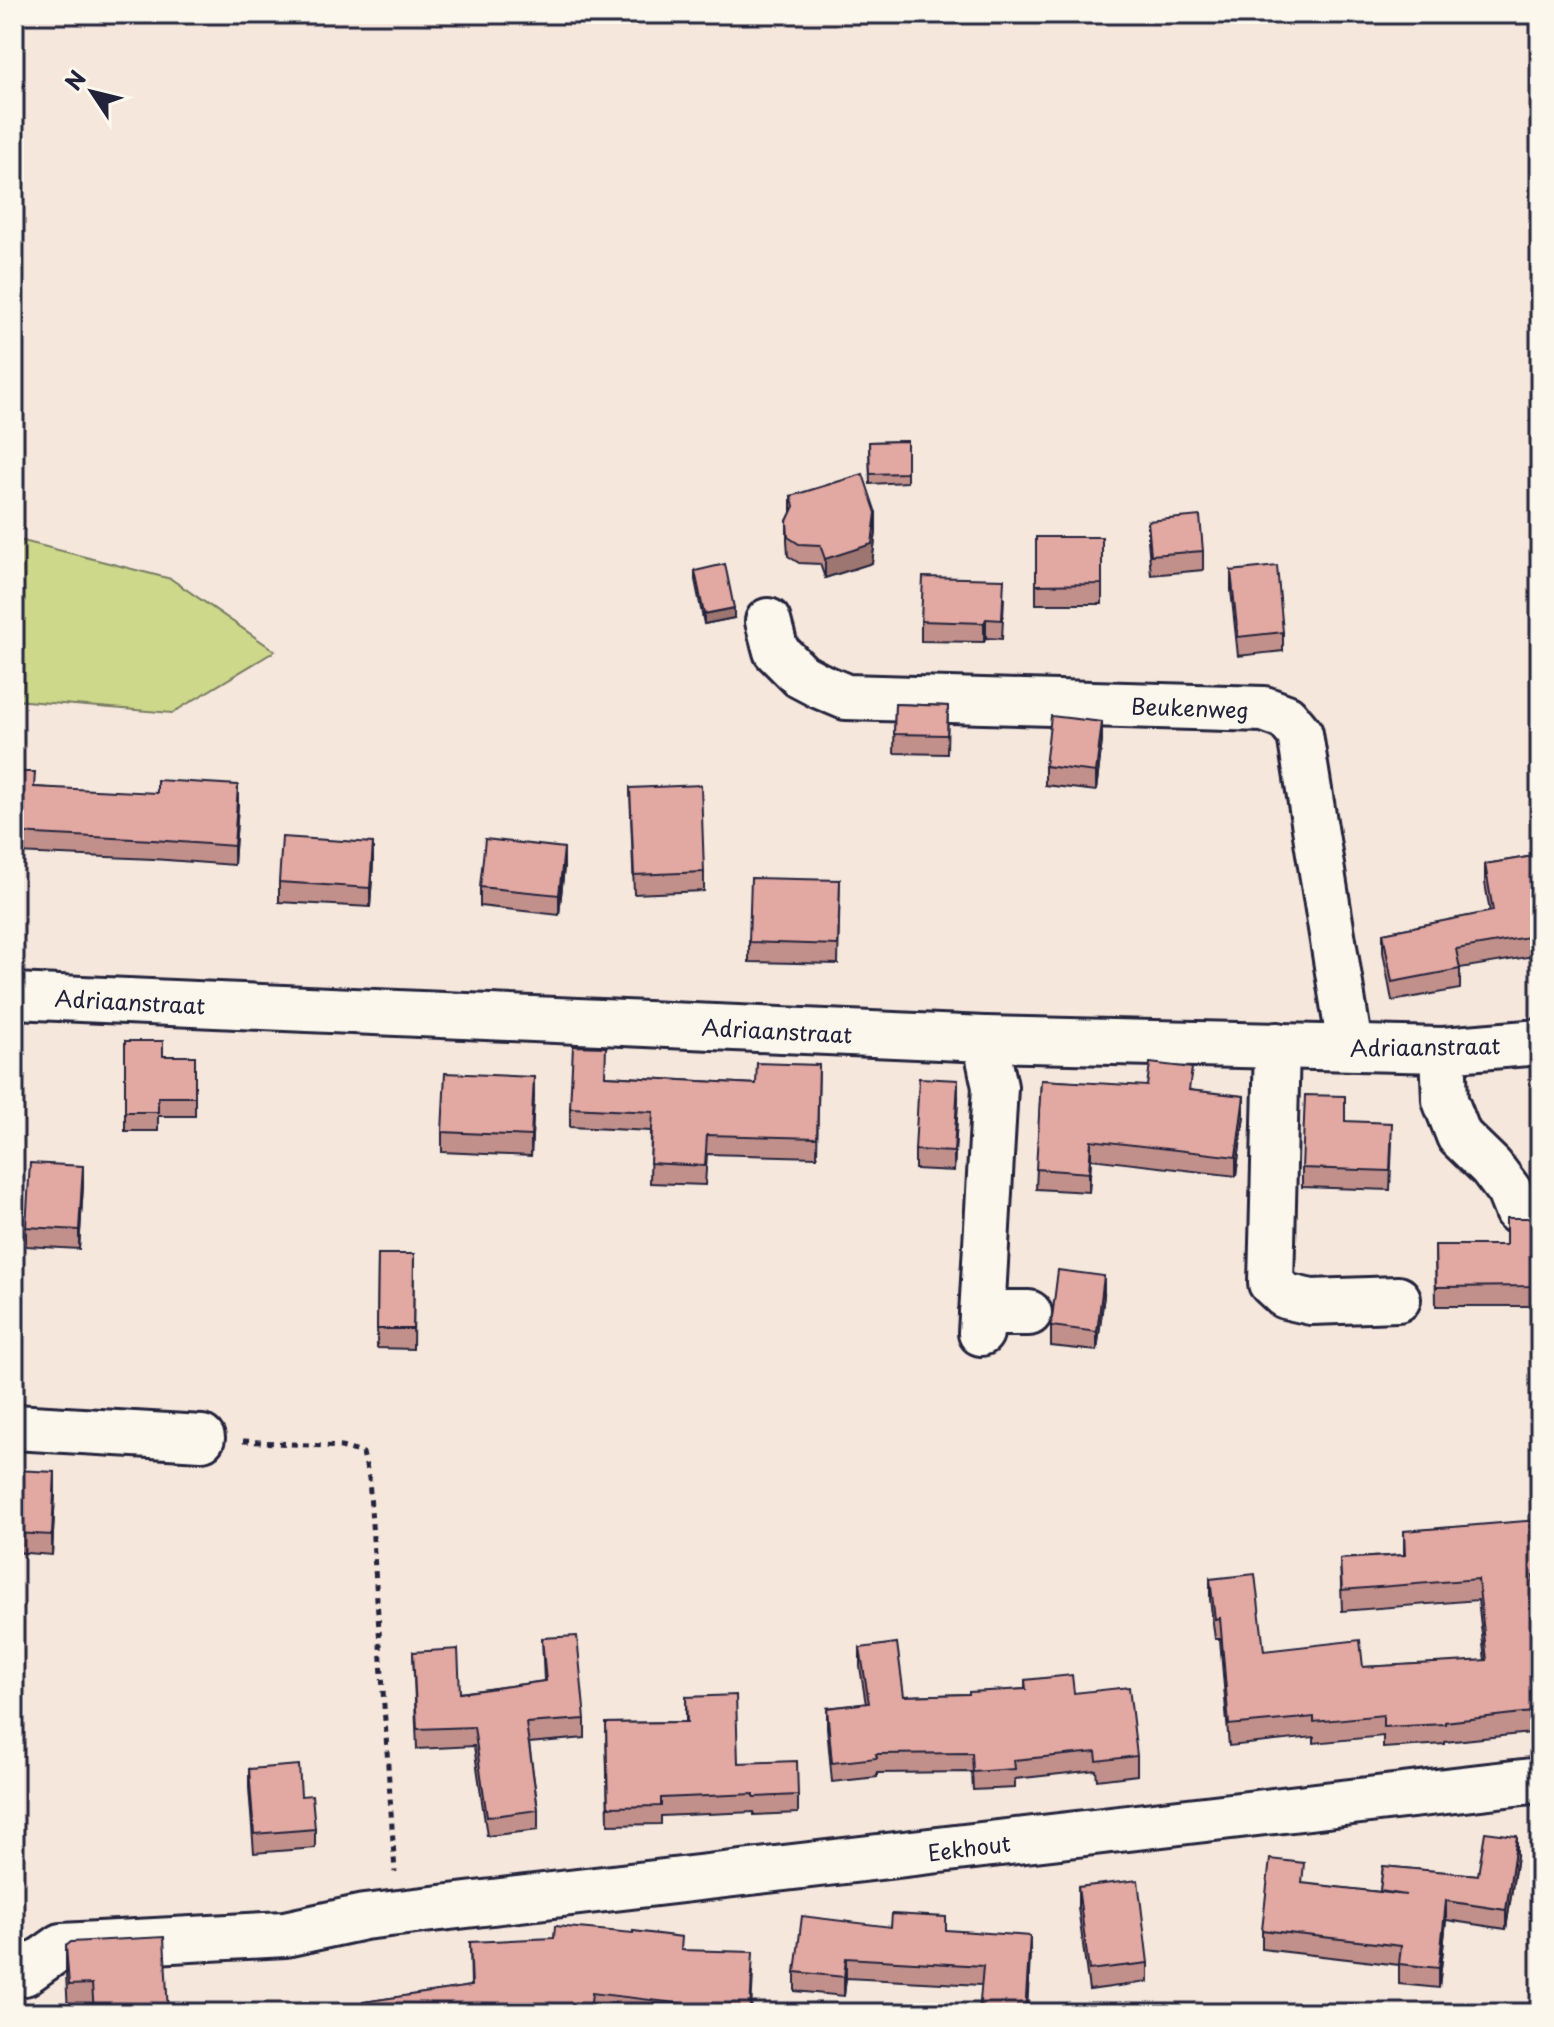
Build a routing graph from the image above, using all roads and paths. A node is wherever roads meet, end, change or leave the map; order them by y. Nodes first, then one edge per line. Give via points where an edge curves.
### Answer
1 (768, 621) dead end
2 (14, 996) edge
3 (985, 1039) junction
4 (1540, 1042) edge
5 (1277, 1045) junction
6 (1350, 1047) junction
7 (1443, 1050) junction
8 (1517, 1211) dead end
9 (1398, 1299) dead end
10 (1029, 1313) dead end
11 (14, 1427) edge
12 (202, 1438) joint
13 (1540, 1780) edge
14 (398, 1913) junction
15 (24, 1973) dead end

1 - 6 street, Beukenweg via 776,651 801,676 846,697 1264,709 1286,717 1300,734
2 - 3 street, Adriaanstraat
3 - 5 street, Adriaanstraat
3 - 10 street via 995,1087 981,1323
4 - 7 street, Adriaanstraat
5 - 6 street, Adriaanstraat
5 - 9 street via 1271,1283 1285,1296 1311,1302
6 - 7 street, Adriaanstraat
7 - 8 street via 1445,1100 1459,1136 1491,1167
11 - 12 street
12 - 14 path via 363,1453 369,1478
13 - 14 street, Eekhout
14 - 15 street, Eekhout via 285,1934 62,1946

